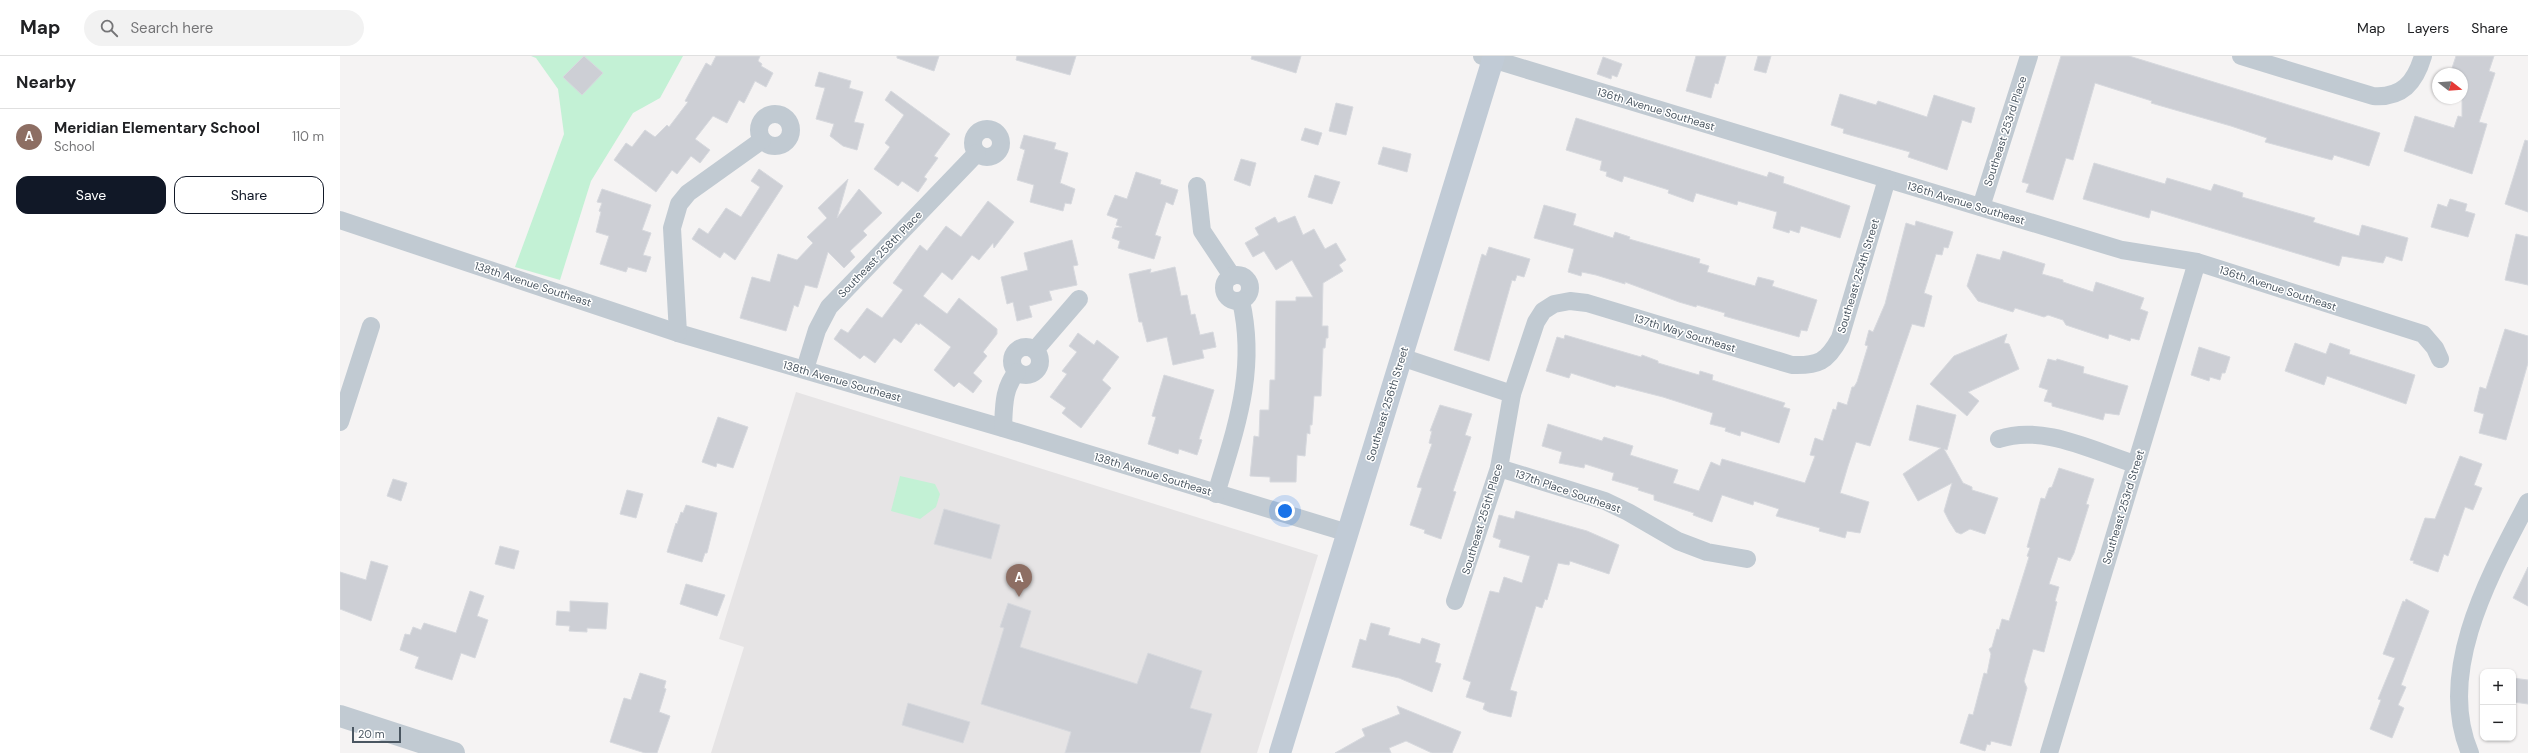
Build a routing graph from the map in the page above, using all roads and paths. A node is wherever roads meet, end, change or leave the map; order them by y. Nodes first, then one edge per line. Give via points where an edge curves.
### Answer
1 (2029, 56) edge
2 (2241, 56) edge
3 (2423, 56) edge
4 (1490, 57) edge
5 (762, 140) dead end
6 (977, 153) dead end
7 (1887, 179) junction
8 (1197, 186) dead end
9 (1981, 207) junction
10 (340, 220) edge
11 (2197, 262) junction
12 (1079, 299) dead end
13 (1554, 304) joint
14 (371, 326) dead end
15 (678, 333) junction
16 (1401, 358) junction
17 (2440, 359) dead end
18 (1816, 365) joint
19 (804, 369) junction
20 (1512, 394) junction
21 (340, 422) edge
22 (1003, 428) junction
23 (1999, 439) dead end
24 (2135, 464) junction
25 (1499, 468) junction
26 (1216, 494) junction
27 (2528, 502) edge
28 (1348, 533) junction
29 (1747, 560) dead end
30 (1455, 601) dead end
31 (340, 716) edge
32 (454, 753) edge
33 (1280, 753) edge
34 (2049, 753) edge
35 (2470, 753) edge

1 - 9 street, Southeast 253rd Place
2 - 3 street via 2372,96 2387,97 2398,93 2414,77
4 - 7 street, 136th Avenue Southeast
4 - 16 main road, Southeast 256th Street
5 - 15 street via 688,193 679,204 672,228
6 - 19 street, Southeast 258th Place via 829,307 817,330
7 - 9 street, 136th Avenue Southeast
7 - 18 street, Southeast 254th Street via 1840,338 1832,353
8 - 26 street via 1202,231 1232,276 1225,282 1224,293 1231,300 1241,301 1247,327 1248,370 1237,424
9 - 11 street, 136th Avenue Southeast via 2122,250
10 - 15 street, 138th Avenue Southeast
11 - 17 street, 136th Avenue Southeast via 2423,334 2435,348
11 - 24 street, Southeast 253rd Street
12 - 22 street via 1036,350 1040,360 1037,370 1027,375 1017,372 1010,380 1004,398
13 - 18 street, 137th Way Southeast via 1570,301 1587,303 1792,365
13 - 20 street, Southeast 255th Place via 1543,311 1536,322
14 - 21 street
15 - 19 street, 138th Avenue Southeast
16 - 20 street
16 - 28 main road, Southeast 256th Street
19 - 22 street, 138th Avenue Southeast
20 - 25 street, Southeast 255th Place
22 - 26 street, 138th Avenue Southeast
23 - 24 street via 2011,435 2030,434 2051,437
24 - 34 street, Southeast 253rd Street
25 - 29 street, 137th Place Southeast via 1605,501 1678,541 1707,552
25 - 30 street, Southeast 255th Place
26 - 28 street, 138th Avenue Southeast
27 - 35 street via 2476,609 2462,658 2460,702 2465,740
28 - 33 main road, Southeast 256th Street
31 - 32 street

